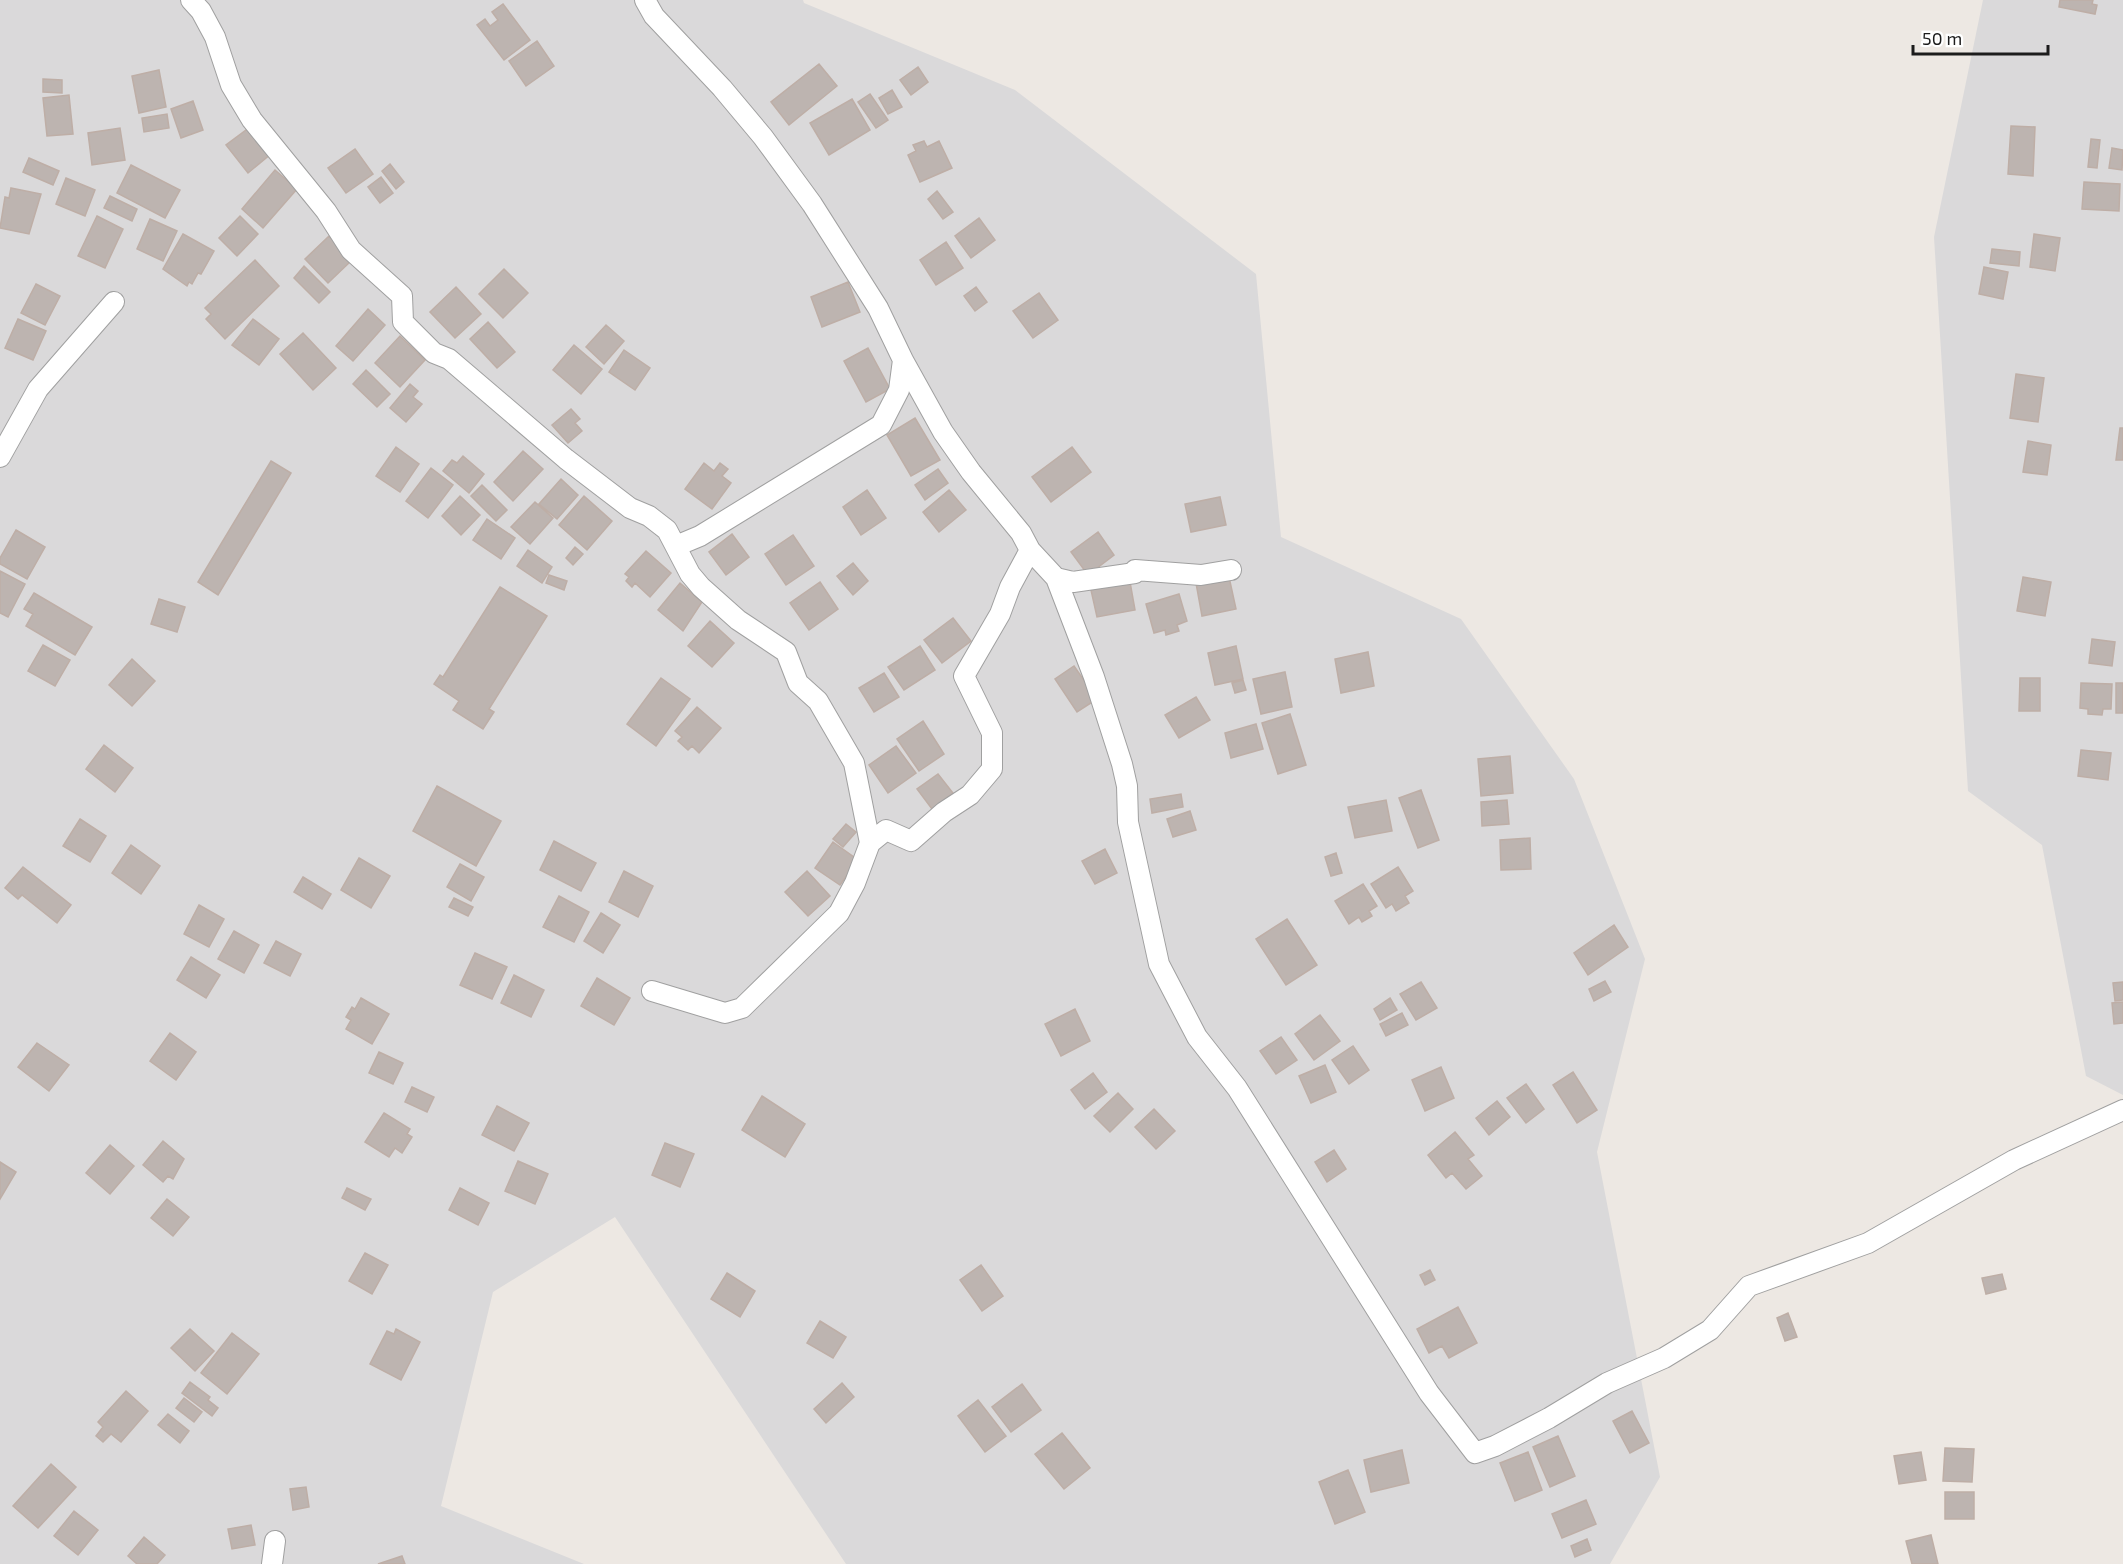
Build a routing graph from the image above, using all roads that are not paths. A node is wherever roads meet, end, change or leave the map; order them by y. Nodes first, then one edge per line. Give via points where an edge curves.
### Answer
1 (191, 0) edge
2 (645, 0) edge
3 (114, 302) dead end
4 (903, 360) junction
5 (0, 457) edge
6 (676, 546) junction
7 (1030, 550) junction
8 (1231, 570) dead end
9 (1056, 579) junction
10 (870, 843) junction
11 (652, 992) dead end
12 (2123, 1110) edge
13 (275, 1542) dead end
14 (272, 1564) edge

1 - 6 street via 215,37 231,85 252,120 326,211 351,250 402,296 403,322 434,353 449,359 566,459 630,508 667,530
2 - 4 street via 654,16 763,137 812,204 878,308
3 - 5 street via 38,389
4 - 6 street via 899,390 881,425 700,536
4 - 7 street via 943,432
6 - 10 street via 690,574 708,593 738,620 786,652 798,683 818,701 854,763
7 - 9 street
7 - 10 street via 1000,614 964,676 992,733 992,769 970,795 911,841 886,830
8 - 9 street via 1201,575 1135,570 1073,582
9 - 12 street via 1122,764 1128,822 1159,964 1197,1037 1236,1088 1429,1393 1475,1453 1549,1418 1607,1383 1664,1358 1710,1330 1749,1286 1868,1243 2014,1160
10 - 11 street via 839,913 742,1008 725,1013
13 - 14 street

